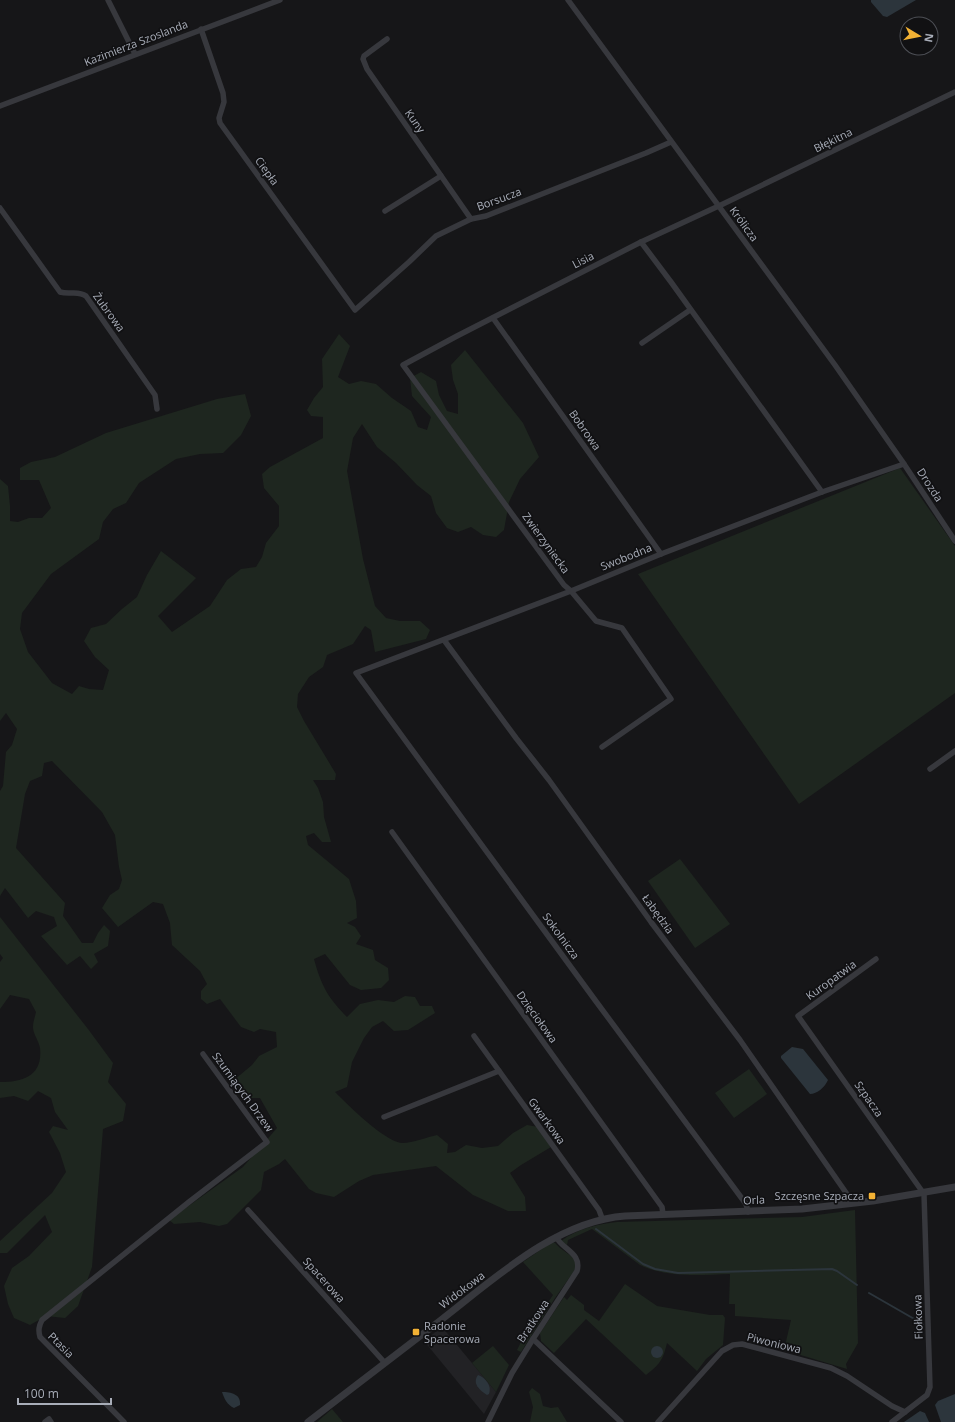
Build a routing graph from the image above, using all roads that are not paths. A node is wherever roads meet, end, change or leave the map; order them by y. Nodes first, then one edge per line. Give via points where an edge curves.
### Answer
1 (108, 0) edge
2 (280, 0) edge
3 (568, 0) edge
4 (201, 29) junction
5 (387, 39) dead end
6 (135, 54) junction
7 (955, 92) edge
8 (0, 106) edge
9 (671, 142) junction
10 (441, 176) junction
11 (718, 206) junction
12 (0, 208) edge
13 (386, 211) dead end
14 (471, 219) junction
15 (641, 242) junction
16 (355, 310) joint
17 (690, 310) junction
18 (493, 318) junction
19 (457, 336) joint
20 (642, 343) dead end
21 (157, 409) dead end
22 (903, 462) junction
23 (822, 492) junction
24 (955, 541) edge
25 (661, 554) junction
26 (571, 591) junction
27 (444, 640) junction
28 (356, 673) joint
29 (602, 747) dead end
30 (955, 751) edge
31 (930, 769) dead end
32 (392, 832) dead end
33 (876, 960) dead end
34 (798, 1016) joint
35 (474, 1036) dead end
36 (203, 1054) dead end
37 (499, 1071) junction
38 (384, 1117) dead end
39 (955, 1188) edge
40 (924, 1194) junction
41 (850, 1204) junction
42 (248, 1210) dead end
43 (748, 1212) junction
44 (663, 1214) junction
45 (602, 1218) junction
46 (556, 1237) junction
47 (89, 1282) joint
48 (533, 1339) junction
49 (385, 1363) junction
50 (905, 1412) junction
51 (46, 1422) edge
52 (51, 1422) edge
53 (124, 1422) edge
54 (308, 1422) edge
55 (488, 1422) edge
56 (621, 1422) edge
57 (658, 1422) edge
58 (892, 1422) edge

1 - 6 street
2 - 4 street, Kazimierza Szoslanda
3 - 9 street, Królicza
4 - 6 street, Kazimierza Szoslanda
4 - 16 street, Ciepła via 223,93 220,123
5 - 10 street, Kuny via 366,53 363,59 367,69
6 - 8 street, Kazimierza Szoslanda
7 - 11 street, Błękitna
9 - 11 street, Królicza
9 - 14 street, Borsucza via 486,216
10 - 13 street
10 - 14 street, Kuny
11 - 15 street, Lisia
11 - 22 street, Królicza
12 - 21 street, Żubrowa via 60,292 81,292 86,296 155,395
14 - 16 street, Borsucza via 436,236
15 - 17 street
15 - 18 street, Lisia
17 - 20 street
17 - 23 street
18 - 19 street, Lisia
18 - 25 street, Bobrowa
19 - 26 street, Zwierzyniecka via 403,365
22 - 23 street, Swobodna
22 - 24 street, Drozda
23 - 25 street, Swobodna
25 - 26 street, Swobodna
26 - 27 street, Swobodna
26 - 29 street, Zwierzyniecka via 596,621 622,628 670,699
27 - 28 street, Swobodna
27 - 41 street, Łabędzia via 740,1040 849,1197
28 - 43 street, Sokolnicza via 746,1204
30 - 31 street
32 - 44 street, Dzięciołowa via 662,1207
33 - 34 street, Kuropatwia
34 - 40 street, Szpacza
35 - 37 street, Gwarkowa
36 - 47 street, Szumiących Drzew via 267,1142
37 - 38 street
37 - 45 street, Gwarkowa via 599,1210
39 - 40 street, Orla
40 - 41 street, Orla
40 - 50 street, Fiołkowa via 930,1387 927,1395
41 - 43 street, Orla
42 - 49 street, Spacerowa
43 - 44 street, Orla
44 - 45 street, Orla
45 - 46 street, Orla
46 - 48 street, Bratkowa via 559,1244 574,1255 579,1265 578,1271
46 - 49 street, Widokowa via 502,1273
47 - 53 street, Ptasia via 42,1320 38,1332 40,1337
48 - 55 street, Bratkowa via 512,1373
48 - 56 street
49 - 54 street, Widokowa
50 - 57 street, Piwoniowa via 838,1371 756,1347 737,1344 725,1349
50 - 58 street, Fiołkowa
51 - 52 street

